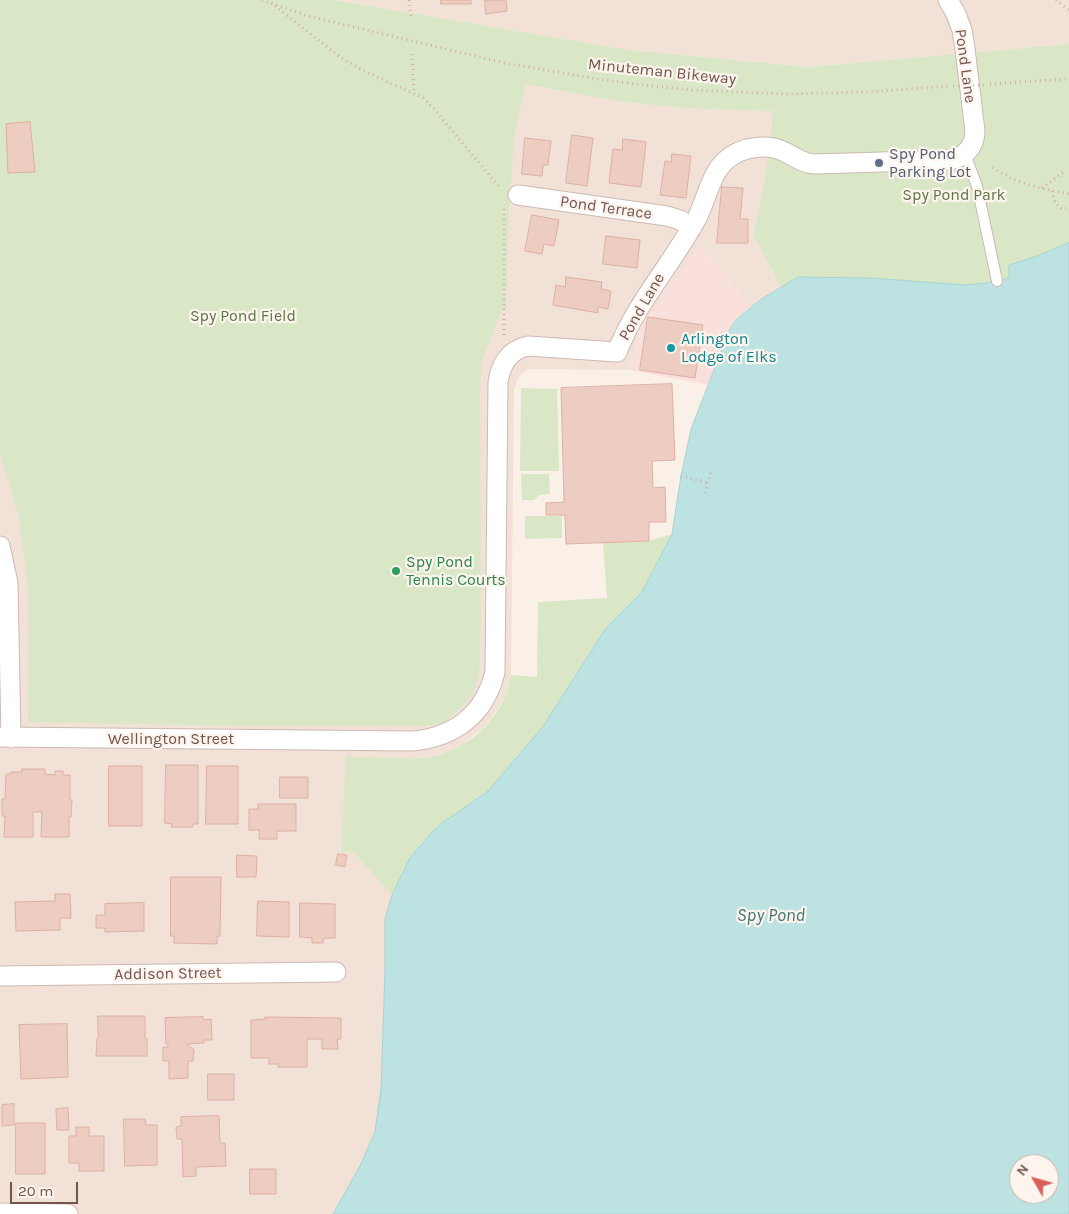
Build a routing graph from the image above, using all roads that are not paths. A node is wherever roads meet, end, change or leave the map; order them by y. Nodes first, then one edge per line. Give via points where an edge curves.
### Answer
1 (948, 0) edge
2 (965, 154) junction
3 (511, 194) road end
4 (692, 227) junction
5 (997, 281) dead end
6 (0, 546) edge
7 (6, 738) edge
8 (341, 740) joint
9 (336, 972) dead end
10 (0, 976) edge
11 (0, 1213) edge
12 (68, 1214) edge

1 - 2 street, Pond Lane via 962,30 975,132 974,142
2 - 4 street, Pond Lane via 949,160 814,164 797,160 777,148 748,149 727,159 716,173
2 - 5 lane via 977,186
3 - 4 street, Pond Terrace via 668,216
4 - 8 street, Pond Lane via 635,314 617,352 522,347 506,359 500,370 496,664 490,689 481,704 453,730 436,738 413,741
6 - 7 street via 8,583
7 - 8 street, Wellington Street
9 - 10 street, Addison Street
11 - 12 street

